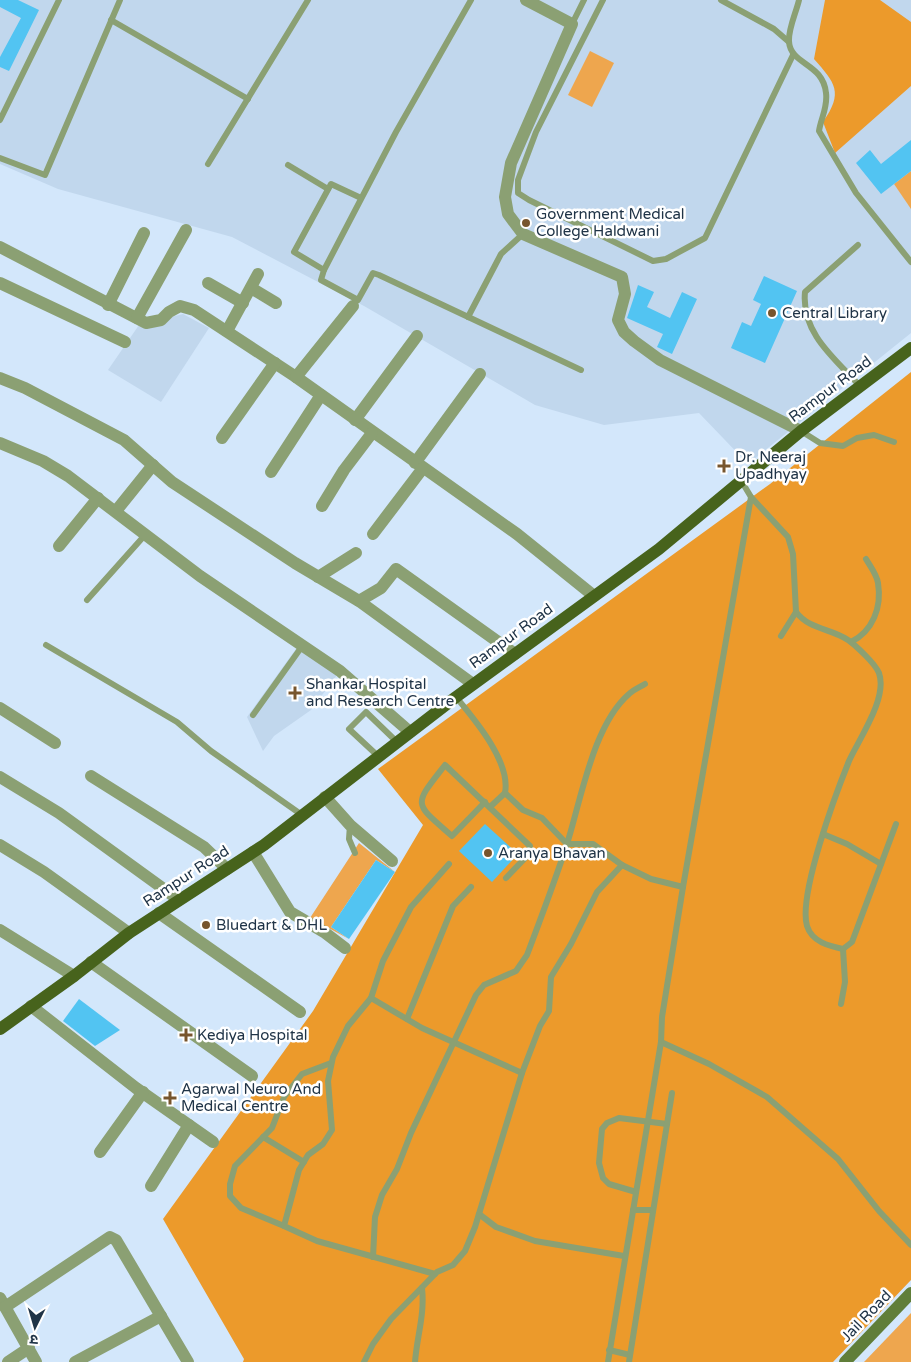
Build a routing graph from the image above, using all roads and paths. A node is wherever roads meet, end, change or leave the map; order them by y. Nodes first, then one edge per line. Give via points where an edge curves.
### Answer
1 (59, 0) edge
2 (120, 0) edge
3 (308, 0) edge
4 (471, 0) edge
5 (526, 0) edge
6 (584, 0) edge
7 (603, 0) edge
8 (722, 0) edge
9 (799, 0) edge
10 (111, 20) junction
11 (572, 24) junction
12 (789, 42) junction
13 (793, 55) junction
14 (248, 99) junction
15 (0, 120) edge
16 (0, 158) edge
17 (208, 164) dead end
18 (288, 165) dead end
19 (328, 189) junction
20 (361, 198) junction
21 (186, 230) dead end
22 (144, 233) dead end
23 (524, 234) junction
24 (858, 245) dead end
25 (0, 247) edge
26 (911, 262) edge
27 (324, 270) junction
28 (258, 274) dead end
29 (0, 283) edge
30 (208, 284) dead end
31 (251, 288) junction
32 (243, 303) junction
33 (276, 303) dead end
34 (108, 305) junction
35 (353, 306) dead end
36 (468, 317) junction
37 (137, 318) junction
38 (227, 331) junction
39 (417, 336) dead end
40 (124, 342) dead end
41 (911, 348) edge
42 (275, 363) junction
43 (581, 370) dead end
44 (480, 374) dead end
45 (296, 377) junction
46 (0, 378) edge
47 (860, 386) junction
48 (321, 395) junction
49 (355, 420) junction
50 (801, 431) junction
51 (372, 433) junction
52 (222, 438) dead end
53 (894, 442) dead end
54 (0, 443) edge
55 (153, 465) junction
56 (419, 465) junction
57 (271, 472) dead end
58 (742, 482) junction
59 (751, 496) junction
60 (98, 498) junction
61 (322, 506) dead end
62 (116, 511) junction
63 (373, 534) dead end
64 (145, 535) junction
65 (59, 546) dead end
66 (356, 553) dead end
67 (866, 559) dead end
68 (318, 577) junction
69 (594, 596) junction
70 (87, 600) dead end
71 (359, 601) junction
72 (796, 612) junction
73 (781, 636) dead end
74 (851, 642) junction
75 (46, 645) dead end
76 (303, 645) junction
77 (515, 654) junction
78 (473, 684) junction
79 (645, 684) dead end
80 (456, 697) junction
81 (0, 708) edge
82 (253, 715) dead end
83 (410, 732) junction
84 (397, 742) junction
85 (55, 743) dead end
86 (378, 756) junction
87 (91, 776) dead end
88 (0, 777) edge
89 (505, 793) junction
90 (325, 798) junction
91 (484, 802) junction
92 (490, 807) junction
93 (302, 815) junction
94 (896, 824) dead end
95 (350, 826) junction
96 (823, 834) junction
97 (567, 844) junction
98 (0, 845) edge
99 (253, 852) junction
100 (355, 853) dead end
101 (392, 861) dead end
102 (449, 864) dead end
103 (881, 864) junction
104 (622, 865) junction
105 (227, 869) junction
106 (506, 878) dead end
107 (471, 887) dead end
108 (683, 887) junction
109 (179, 900) junction
110 (159, 913) junction
111 (0, 930) edge
112 (129, 933) junction
113 (345, 948) dead end
114 (843, 950) junction
115 (91, 962) junction
116 (74, 976) junction
117 (371, 998) junction
118 (840, 1004) dead end
119 (31, 1006) junction
120 (300, 1012) dead end
121 (407, 1019) junction
122 (1, 1025) edge
123 (454, 1042) junction
124 (661, 1042) junction
125 (331, 1063) junction
126 (522, 1073) junction
127 (252, 1076) dead end
128 (143, 1092) junction
129 (672, 1093) dead end
130 (647, 1121) junction
131 (667, 1124) junction
132 (189, 1125) junction
133 (263, 1137) junction
134 (213, 1142) dead end
135 (100, 1152) dead end
136 (304, 1162) junction
137 (152, 1186) dead end
138 (636, 1192) junction
139 (633, 1210) junction
140 (652, 1210) junction
141 (479, 1214) junction
142 (284, 1226) junction
143 (911, 1245) edge
144 (624, 1256) junction
145 (372, 1257) junction
146 (435, 1274) junction
147 (422, 1288) junction
148 (911, 1293) edge
149 (2, 1303) edge
150 (161, 1316) junction
151 (28, 1348) junction
152 (609, 1350) junction
153 (629, 1359) edge
154 (8, 1362) edge
155 (36, 1362) edge
156 (75, 1362) edge
157 (188, 1362) edge
158 (364, 1362) edge
159 (415, 1362) edge
160 (608, 1362) edge
161 (845, 1362) edge

1 - 15 lane
2 - 10 lane
3 - 14 lane
4 - 20 lane
5 - 11 street
6 - 11 lane
7 - 13 lane via 536,132 518,180 518,192 653,261 666,259 705,238
8 - 12 lane via 774,29
9 - 12 lane
10 - 14 lane
10 - 16 lane via 45,175
11 - 23 street via 511,163 505,197 508,214
12 - 13 lane
13 - 26 lane via 821,76 826,105 819,131 856,193
14 - 17 lane
18 - 19 lane
19 - 20 lane via 331,184
19 - 27 lane via 294,252
20 - 27 lane
21 - 37 street
22 - 34 street
23 - 36 lane via 501,254
23 - 50 street via 622,277 625,294 618,320 624,332 660,360
24 - 47 lane via 805,292 804,306 812,333
25 - 34 street
27 - 36 lane via 321,280 358,300 373,274
28 - 31 street
29 - 40 street
30 - 32 street
31 - 32 street
31 - 33 street
32 - 38 street
34 - 37 street
35 - 45 street
36 - 43 lane
37 - 38 street via 146,323 161,320 180,306 194,310
38 - 42 street
39 - 49 street
41 - 47 main road, Rampur Road
42 - 45 street
42 - 52 street
44 - 56 street
45 - 48 street
46 - 55 street via 124,440
47 - 50 main road, Rampur Road
48 - 49 street
48 - 57 street
49 - 51 street
50 - 53 lane via 820,443 843,446 857,438 874,435
50 - 58 main road, Rampur Road
51 - 56 street
51 - 61 street
54 - 60 street via 43,461
55 - 62 street
55 - 68 street via 172,482
56 - 63 street
56 - 69 street via 517,534
58 - 59 lane
58 - 69 main road, Rampur Road
59 - 72 lane via 788,537 793,554
59 - 108 lane
60 - 62 street
60 - 65 street
62 - 64 street
64 - 70 lane
64 - 76 street
66 - 68 street
67 - 74 lane via 878,581 878,604 873,622 864,636
68 - 71 street
69 - 77 main road, Rampur Road
71 - 77 street via 380,588 396,569
71 - 78 street
72 - 73 lane
72 - 74 lane via 808,624
74 - 96 lane via 879,673 880,687 876,706 849,762
75 - 93 lane via 176,722 211,751
76 - 82 lane
76 - 83 street via 365,692
77 - 78 main road, Rampur Road
78 - 80 main road, Rampur Road
79 - 97 lane via 629,694 610,717 587,770
80 - 83 main road, Rampur Road
80 - 89 lane via 498,757
81 - 85 street
83 - 84 main road, Rampur Road
84 - 86 main road, Rampur Road
84 - 86 lane via 366,712 349,729
86 - 90 main road, Rampur Road
87 - 105 street via 204,847
88 - 109 street via 59,813
89 - 92 lane
89 - 97 lane via 523,810 542,818
90 - 93 main road, Rampur Road
90 - 95 street
91 - 91 lane via 445,765 421,800 423,811 452,836
91 - 92 lane
92 - 106 lane via 530,846 529,854
93 - 99 main road, Rampur Road
94 - 103 lane
95 - 100 lane via 349,839
95 - 101 street
96 - 103 lane
96 - 114 lane via 809,886 807,926 817,941
97 - 104 lane via 593,844
97 - 123 lane via 527,955 516,971 484,985
98 - 112 street
99 - 105 main road, Rampur Road
99 - 113 street via 290,912
102 - 117 lane via 411,907 383,961
103 - 114 lane via 861,923 852,942
104 - 108 lane via 651,879
104 - 126 lane via 597,892 551,976 549,1011
105 - 109 main road, Rampur Road
107 - 121 lane via 453,906
108 - 124 lane via 662,1017
109 - 110 main road, Rampur Road
110 - 112 main road, Rampur Road
110 - 120 street
111 - 116 street
112 - 115 main road, Rampur Road
114 - 118 lane via 845,982
115 - 116 main road, Rampur Road
115 - 127 street
116 - 119 main road, Rampur Road
117 - 121 lane
117 - 125 lane via 348,1026
119 - 122 main road, Rampur Road
119 - 128 street
121 - 123 lane
123 - 126 lane
123 - 145 lane via 410,1133 397,1169 382,1195 375,1217
124 - 130 lane
124 - 143 lane via 709,1064 767,1097 838,1159 878,1211
125 - 133 lane via 302,1074 284,1097 272,1128
125 - 136 lane via 328,1081 332,1130
126 - 141 lane
128 - 132 street
128 - 135 street
129 - 131 lane
130 - 131 lane
130 - 138 lane
130 - 138 lane via 618,1118 602,1129 599,1163 603,1178 609,1184
131 - 140 lane
132 - 134 street
132 - 137 street
133 - 136 lane
133 - 142 lane via 235,1166 230,1196 241,1208
136 - 142 lane via 292,1192
138 - 139 lane
139 - 140 lane
139 - 144 lane
140 - 153 lane
141 - 144 lane via 496,1227 535,1241
141 - 146 lane via 465,1251 452,1265
142 - 145 lane via 316,1241
144 - 152 lane
145 - 146 lane
146 - 147 lane
147 - 158 lane via 391,1319
147 - 159 lane via 424,1306
148 - 161 street, Jail Road
149 - 150 street via 110,1236 116,1240
149 - 151 street
150 - 156 street
150 - 157 street
151 - 154 street
151 - 155 street
152 - 153 lane
152 - 160 lane

